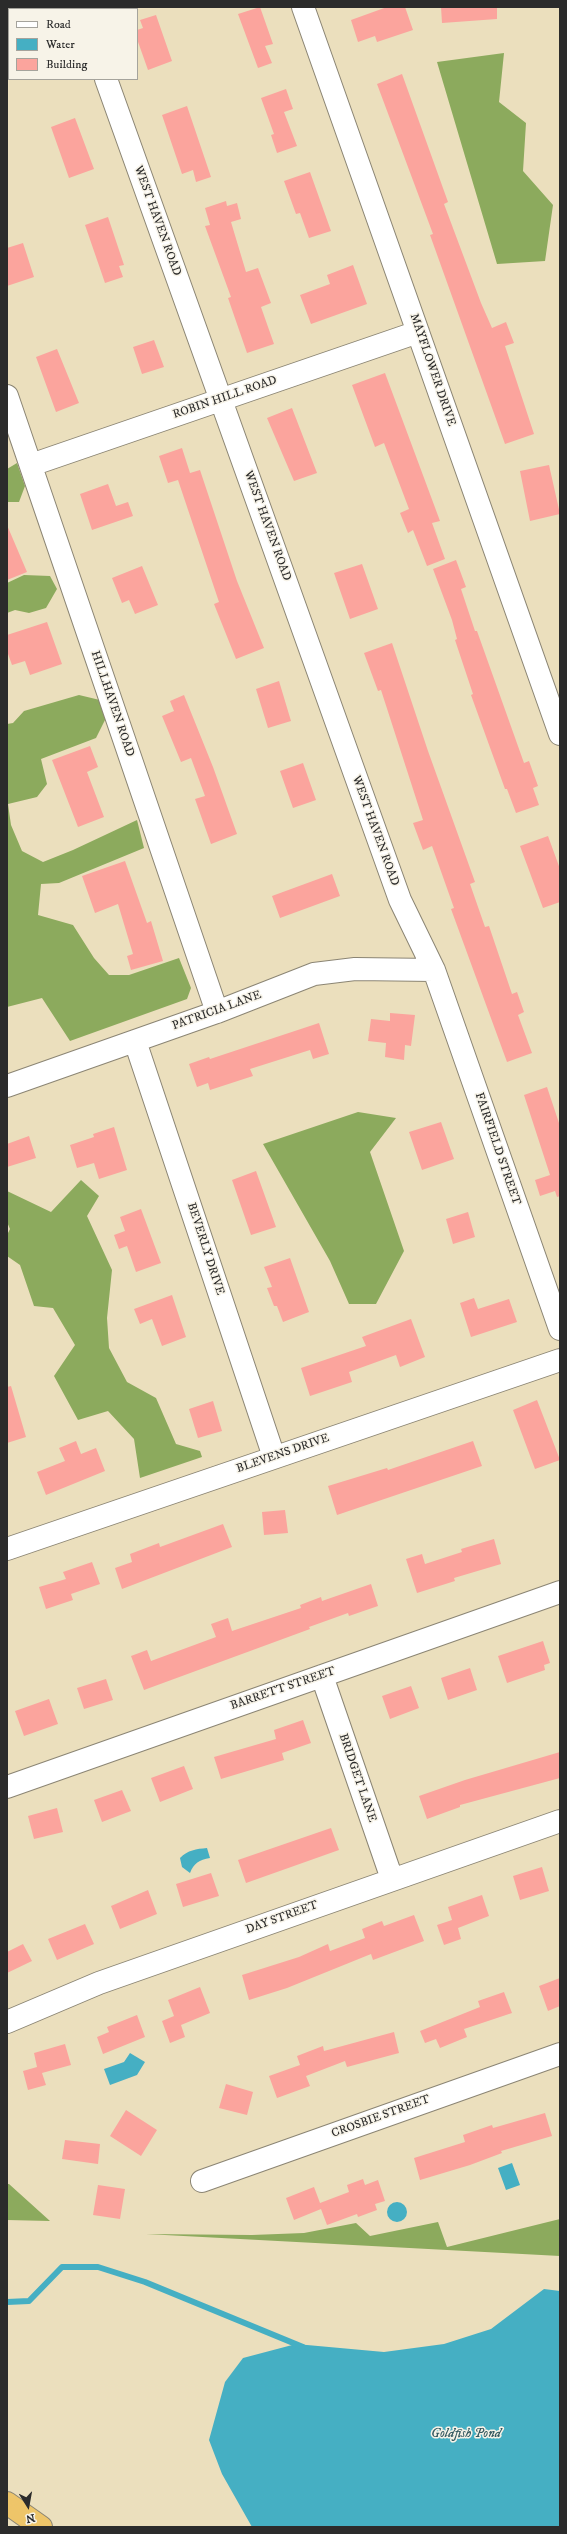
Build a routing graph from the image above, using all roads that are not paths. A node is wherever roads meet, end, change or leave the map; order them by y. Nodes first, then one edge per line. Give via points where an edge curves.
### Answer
1 (303, 7) edge
2 (106, 80) edge
3 (418, 332) junction
4 (7, 396) edge
5 (222, 399) junction
6 (31, 465) junction
7 (560, 734) edge
8 (434, 970) junction
9 (217, 1012) junction
10 (135, 1040) junction
11 (7, 1086) edge
12 (560, 1328) edge
13 (560, 1360) edge
14 (274, 1457) junction
15 (7, 1548) edge
16 (560, 1592) edge
17 (322, 1676) junction
18 (7, 1787) edge
19 (560, 1821) edge
20 (392, 1880) junction
21 (7, 2022) edge
22 (560, 2054) edge
23 (202, 2181) dead end
24 (7, 2503) edge
25 (41, 2527) edge

1 - 3 street, MAYFLOWER DRIVE
2 - 5 street, WEST HAVEN ROAD
3 - 5 street, ROBIN HILL ROAD
3 - 7 street, MAYFLOWER DRIVE
4 - 6 street, HILLHAVEN ROAD
5 - 6 street, ROBIN HILL ROAD
5 - 8 street, WEST HAVEN ROAD via 400,900
6 - 9 street, HILLHAVEN ROAD
8 - 9 street, PATRICIA LANE via 355,969 314,974
8 - 12 street, FAIRFIELD STREET
9 - 10 street, PATRICIA LANE
10 - 11 street, PATRICIA LANE
10 - 14 street, BEVERLY DRIVE
13 - 14 street, BLEVENS DRIVE
14 - 15 street, BLEVENS DRIVE
16 - 17 street, BARRETT STREET
17 - 18 street, BARRETT STREET
17 - 20 street, BRIDGET LANE
19 - 20 street, DAY STREET
20 - 21 street, DAY STREET via 99,1983
22 - 23 street, CROSBIE STREET
24 - 25 highway

